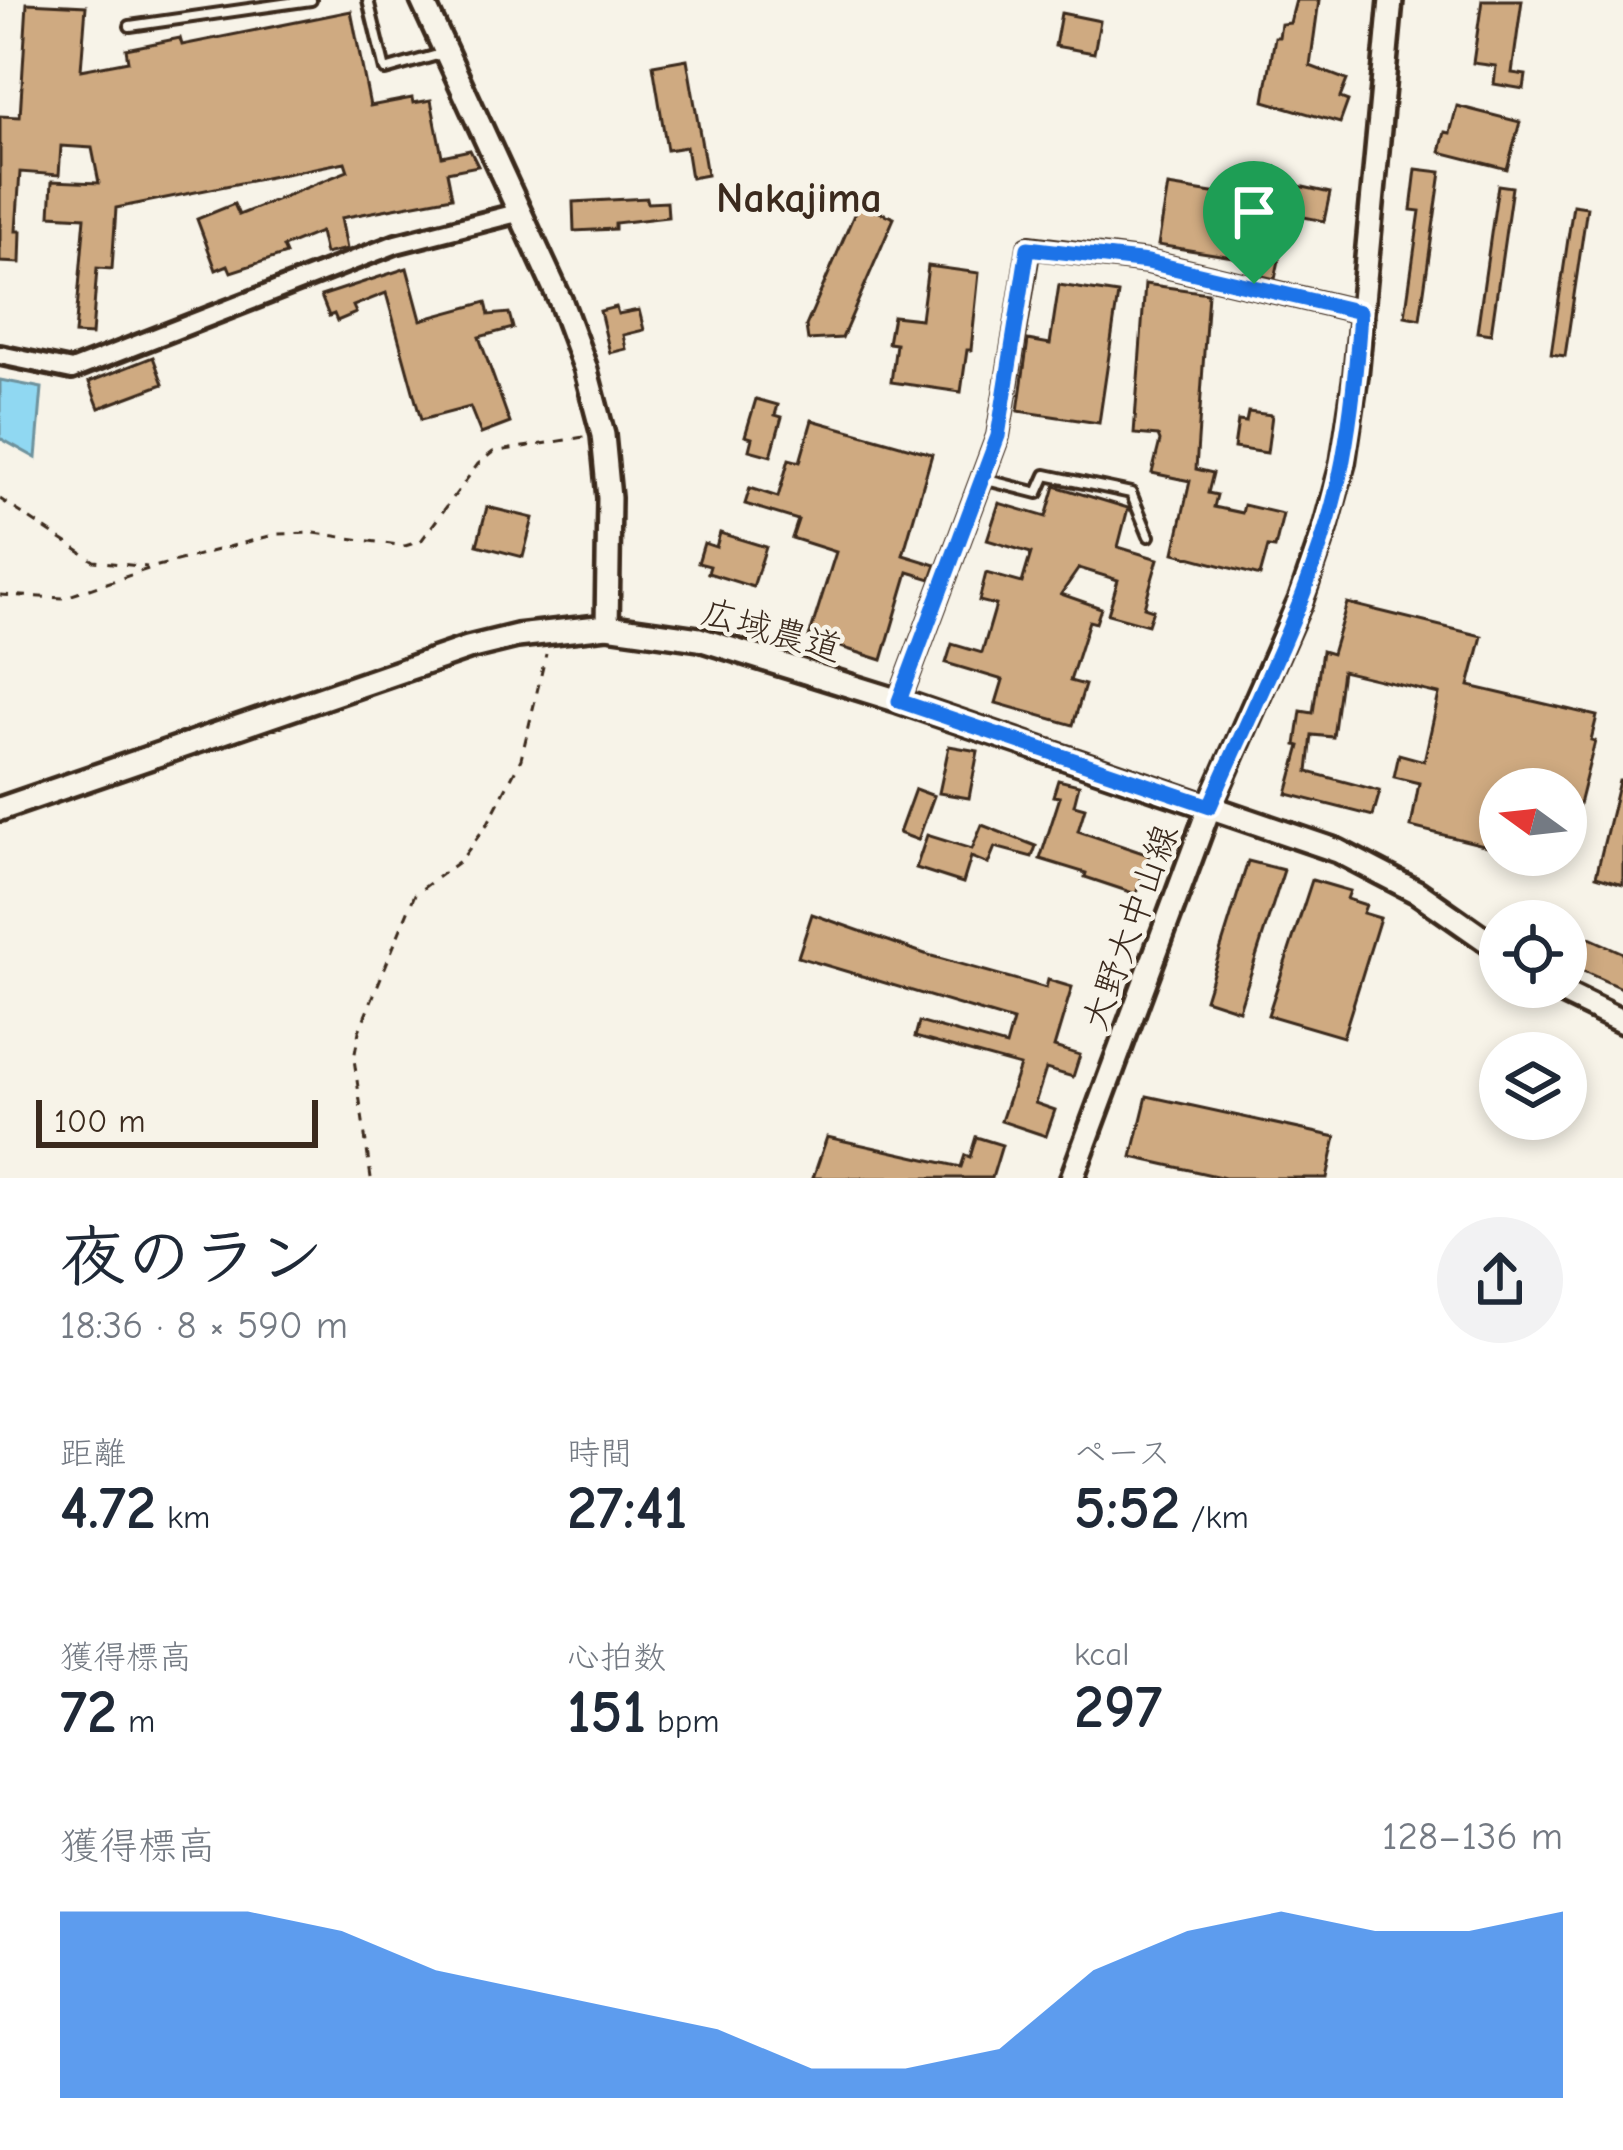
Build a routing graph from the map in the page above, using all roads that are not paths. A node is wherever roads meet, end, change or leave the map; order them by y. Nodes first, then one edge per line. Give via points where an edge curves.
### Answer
1 (311, 0) edge
2 (368, 0) edge
3 (422, 0) edge
4 (1390, 0) edge
5 (130, 26) dead end
6 (446, 52) junction
7 (520, 212) junction
8 (1360, 312) junction
9 (0, 355) edge
10 (982, 479) junction
11 (1149, 536) dead end
12 (607, 626) junction
13 (899, 701) junction
14 (1210, 806) junction
15 (0, 809) edge
16 (1479, 935) edge
17 (1587, 1004) edge
18 (1623, 1022) edge
19 (1072, 1178) edge

1 - 5 lane
2 - 6 lane via 385,70
3 - 6 street
4 - 8 street, 大野大中山線
6 - 7 street
7 - 9 street via 396,244 72,370
7 - 12 street via 561,302 603,435
8 - 10 street via 1148,262 1028,248 998,436
8 - 14 street, 大野大中山線 via 1343,463 1325,529
10 - 11 lane via 1039,494 1046,475 1131,493
10 - 13 street
12 - 13 street, 広域農道 via 699,639
12 - 15 street, 広域農道 via 468,648
13 - 14 street, 広域農道
14 - 16 street, 広域農道 via 1338,851
14 - 19 street, 大野大中山線
17 - 18 street

